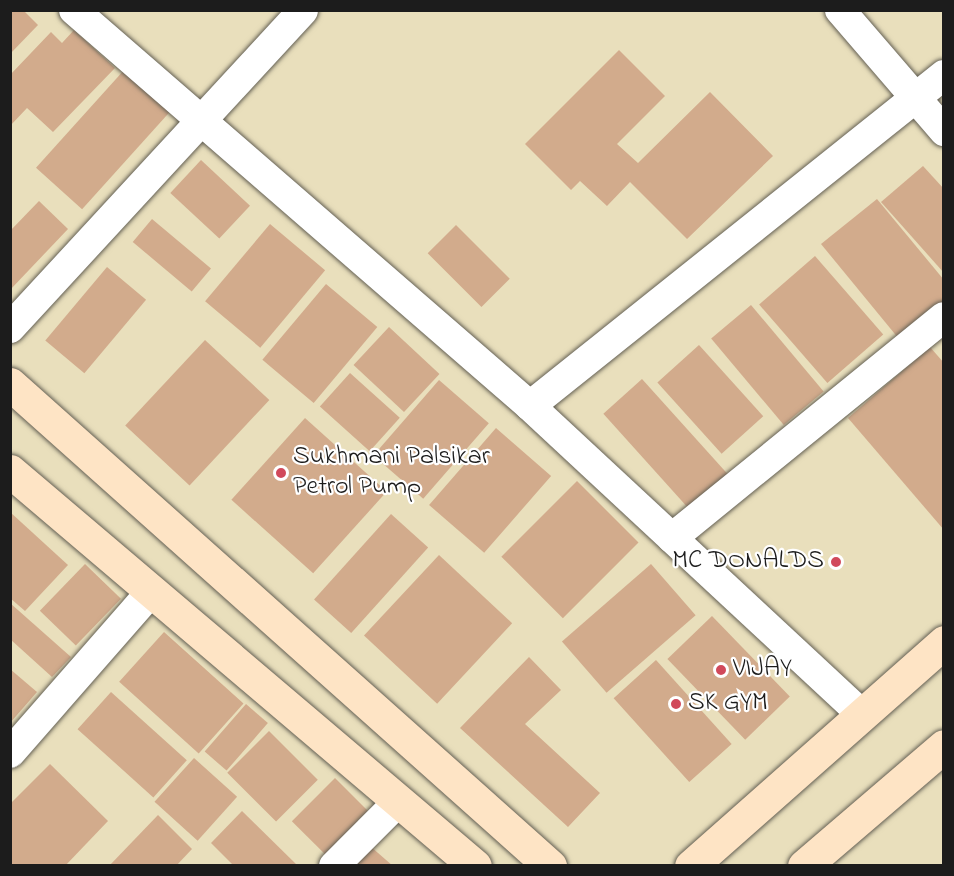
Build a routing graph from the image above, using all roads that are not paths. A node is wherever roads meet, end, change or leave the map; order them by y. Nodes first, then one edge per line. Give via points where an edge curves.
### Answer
1 (74, 10) edge
2 (303, 10) edge
3 (840, 10) edge
4 (944, 75) edge
5 (916, 97) junction
6 (202, 121) junction
7 (944, 131) edge
8 (944, 317) edge
9 (10, 328) edge
10 (10, 384) edge
11 (530, 406) junction
12 (10, 471) edge
13 (672, 538) junction
14 (152, 591) junction
15 (944, 642) edge
16 (860, 712) junction
17 (944, 746) edge
18 (10, 753) edge
19 (399, 801) junction
20 (334, 866) edge
21 (475, 866) edge
22 (550, 866) edge
23 (691, 866) edge
24 (804, 866) edge

1 - 6 street
2 - 6 street
3 - 5 street
4 - 5 street
5 - 7 street
5 - 11 street
6 - 9 street
6 - 11 street
8 - 13 street
10 - 22 main road
11 - 13 street
12 - 14 main road
13 - 16 street
14 - 18 street
14 - 19 main road
15 - 16 main road
16 - 23 main road
17 - 24 main road
19 - 20 street
19 - 21 main road

